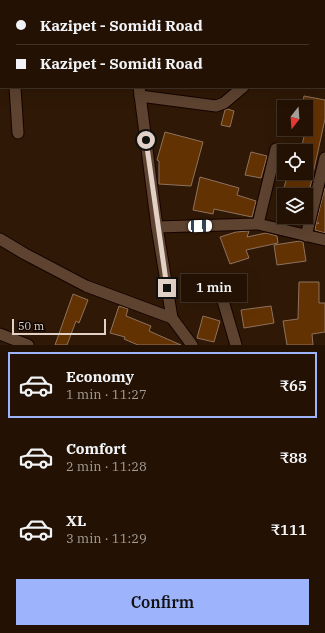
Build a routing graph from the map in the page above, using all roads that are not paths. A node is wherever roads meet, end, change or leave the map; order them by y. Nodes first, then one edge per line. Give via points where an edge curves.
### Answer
1 (15, 88) edge
2 (242, 88) edge
3 (139, 91) edge
4 (18, 133) dead end
5 (276, 149) dead end
6 (325, 158) edge
7 (258, 224) junction
8 (157, 227) junction
9 (306, 236) junction
10 (0, 239) edge
11 (325, 240) edge
12 (221, 294) dead end
13 (172, 318) junction
14 (0, 334) edge
15 (28, 345) edge
16 (192, 345) edge
17 (236, 345) edge

1 - 4 street
2 - 3 street via 224,103 216,106
3 - 8 street
5 - 7 street
6 - 9 street
7 - 8 street
7 - 9 street
8 - 13 street
9 - 11 street
10 - 13 street via 86,286
12 - 17 street
13 - 16 street
14 - 15 street

